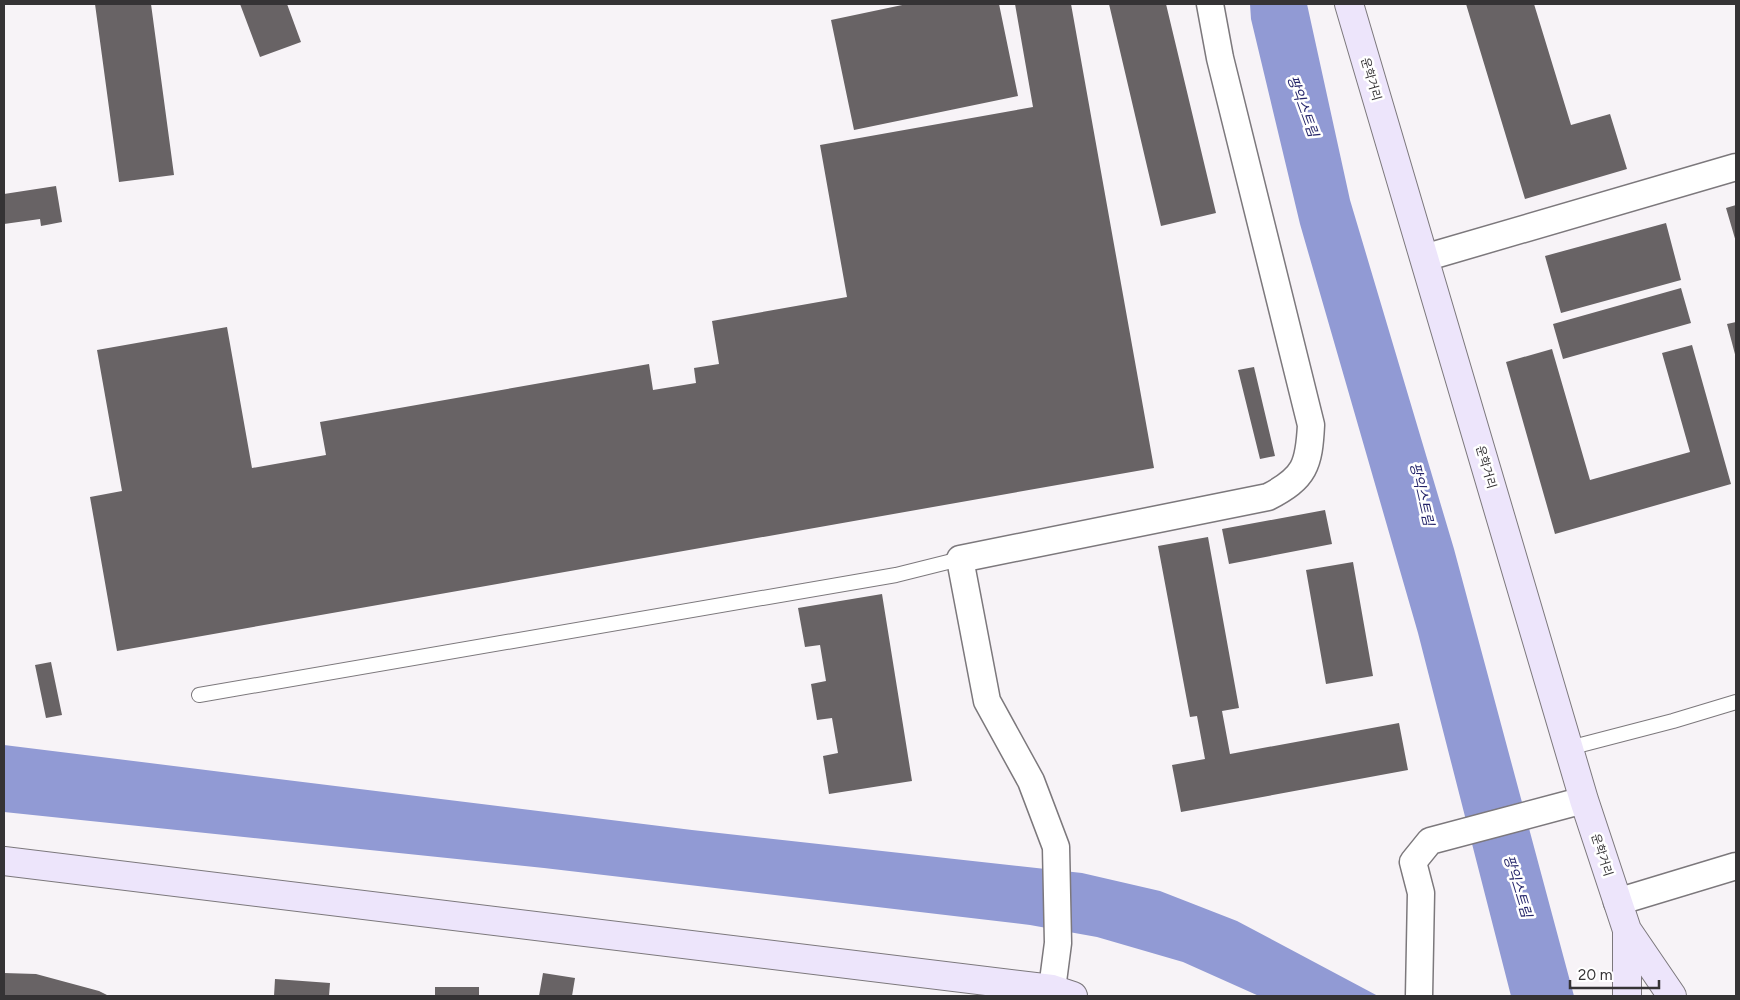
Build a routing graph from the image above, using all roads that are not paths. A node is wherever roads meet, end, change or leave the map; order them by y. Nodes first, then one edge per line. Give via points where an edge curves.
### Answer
1 (1210, 4) edge
2 (1349, 4) edge
3 (1736, 167) edge
4 (1424, 258) junction
5 (960, 559) junction
6 (198, 695) dead end
7 (1736, 702) edge
8 (1569, 748) junction
9 (1584, 800) junction
10 (4, 861) edge
11 (1736, 866) edge
12 (1617, 902) junction
13 (1627, 930) junction
14 (1063, 992) edge
15 (1420, 996) edge
16 (1627, 996) edge
17 (1672, 996) edge

1 - 5 street via 1220,58 1311,425 1309,456 1291,485 1268,497
2 - 4 main road, 운학거리
3 - 4 street
4 - 8 main road, 운학거리
5 - 6 lane via 896,575
5 - 14 street via 987,701 1031,781 1056,847 1058,943
7 - 8 lane
8 - 9 main road, 운학거리
9 - 12 main road, 운학거리
9 - 15 street via 1430,841 1413,862 1421,893
10 - 14 main road
11 - 12 street
12 - 13 main road, 운학거리
13 - 16 main road, 운학거리
13 - 17 main road, 운학거리

